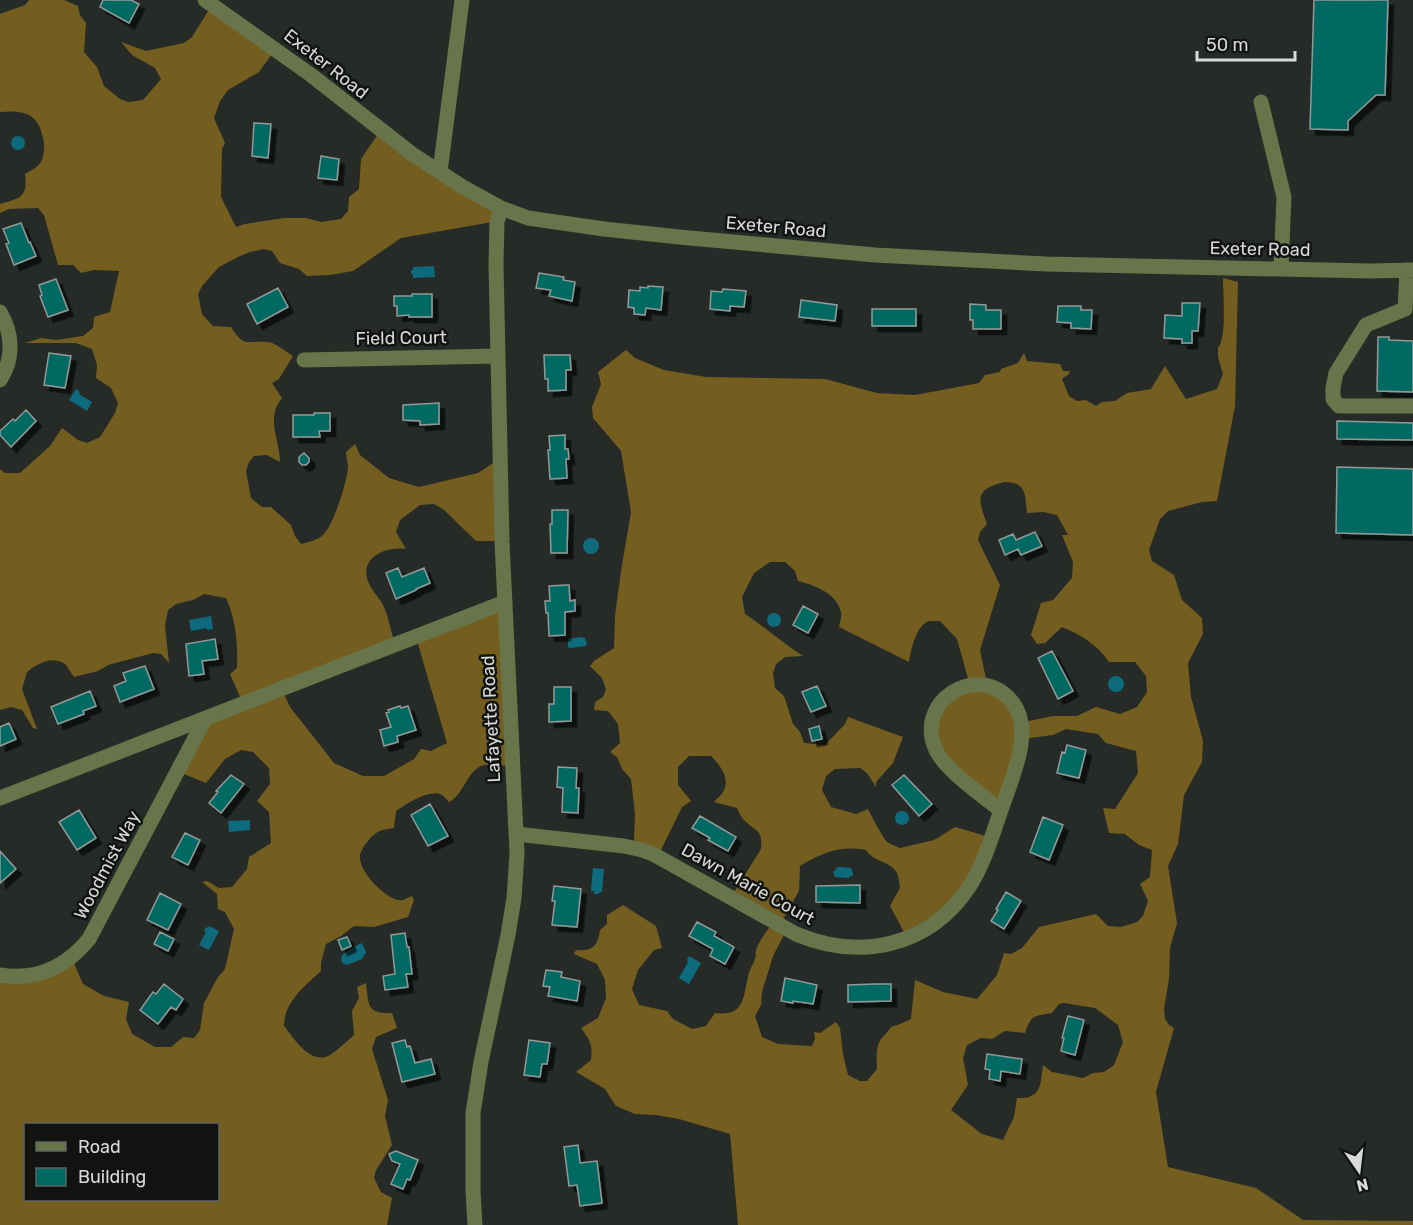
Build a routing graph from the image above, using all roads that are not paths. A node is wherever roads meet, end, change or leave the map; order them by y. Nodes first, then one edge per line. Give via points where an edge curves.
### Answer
1 (205, 0) edge
2 (462, 0) edge
3 (1261, 102) dead end
4 (440, 172) junction
5 (501, 208) junction
6 (1281, 269) junction
7 (1410, 270) edge
8 (0, 312) edge
9 (498, 356) junction
10 (304, 360) dead end
11 (0, 380) edge
12 (1413, 406) edge
13 (505, 602) junction
14 (205, 719) junction
15 (0, 798) edge
16 (1000, 810) junction
17 (516, 834) junction
18 (0, 975) edge
19 (475, 1225) edge

1 - 4 street, Exeter Road
2 - 4 street
3 - 6 street via 1284,196
4 - 5 street, Exeter Road
5 - 6 street, Exeter Road via 528,218 604,229 875,255 1046,264
5 - 9 street, Lafayette Road via 496,264
6 - 7 street, Exeter Road
7 - 12 street via 1405,309 1366,325 1336,373 1332,388 1333,399 1339,406
8 - 11 street via 10,334 11,354
9 - 10 street, Field Court
9 - 13 street, Lafayette Road
13 - 14 street
13 - 17 street, Lafayette Road
14 - 15 street
14 - 18 street, Woodmist Way via 90,939 68,961 40,974
16 - 16 street, Dawn Marie Court via 1021,748 1021,719 1014,704 989,686 958,688 936,710 931,725 932,741 947,764
16 - 17 street, Dawn Marie Court via 977,872 948,911 907,938 859,948 827,945 796,934 642,850
17 - 19 street, Lafayette Road via 514,898 473,1113

